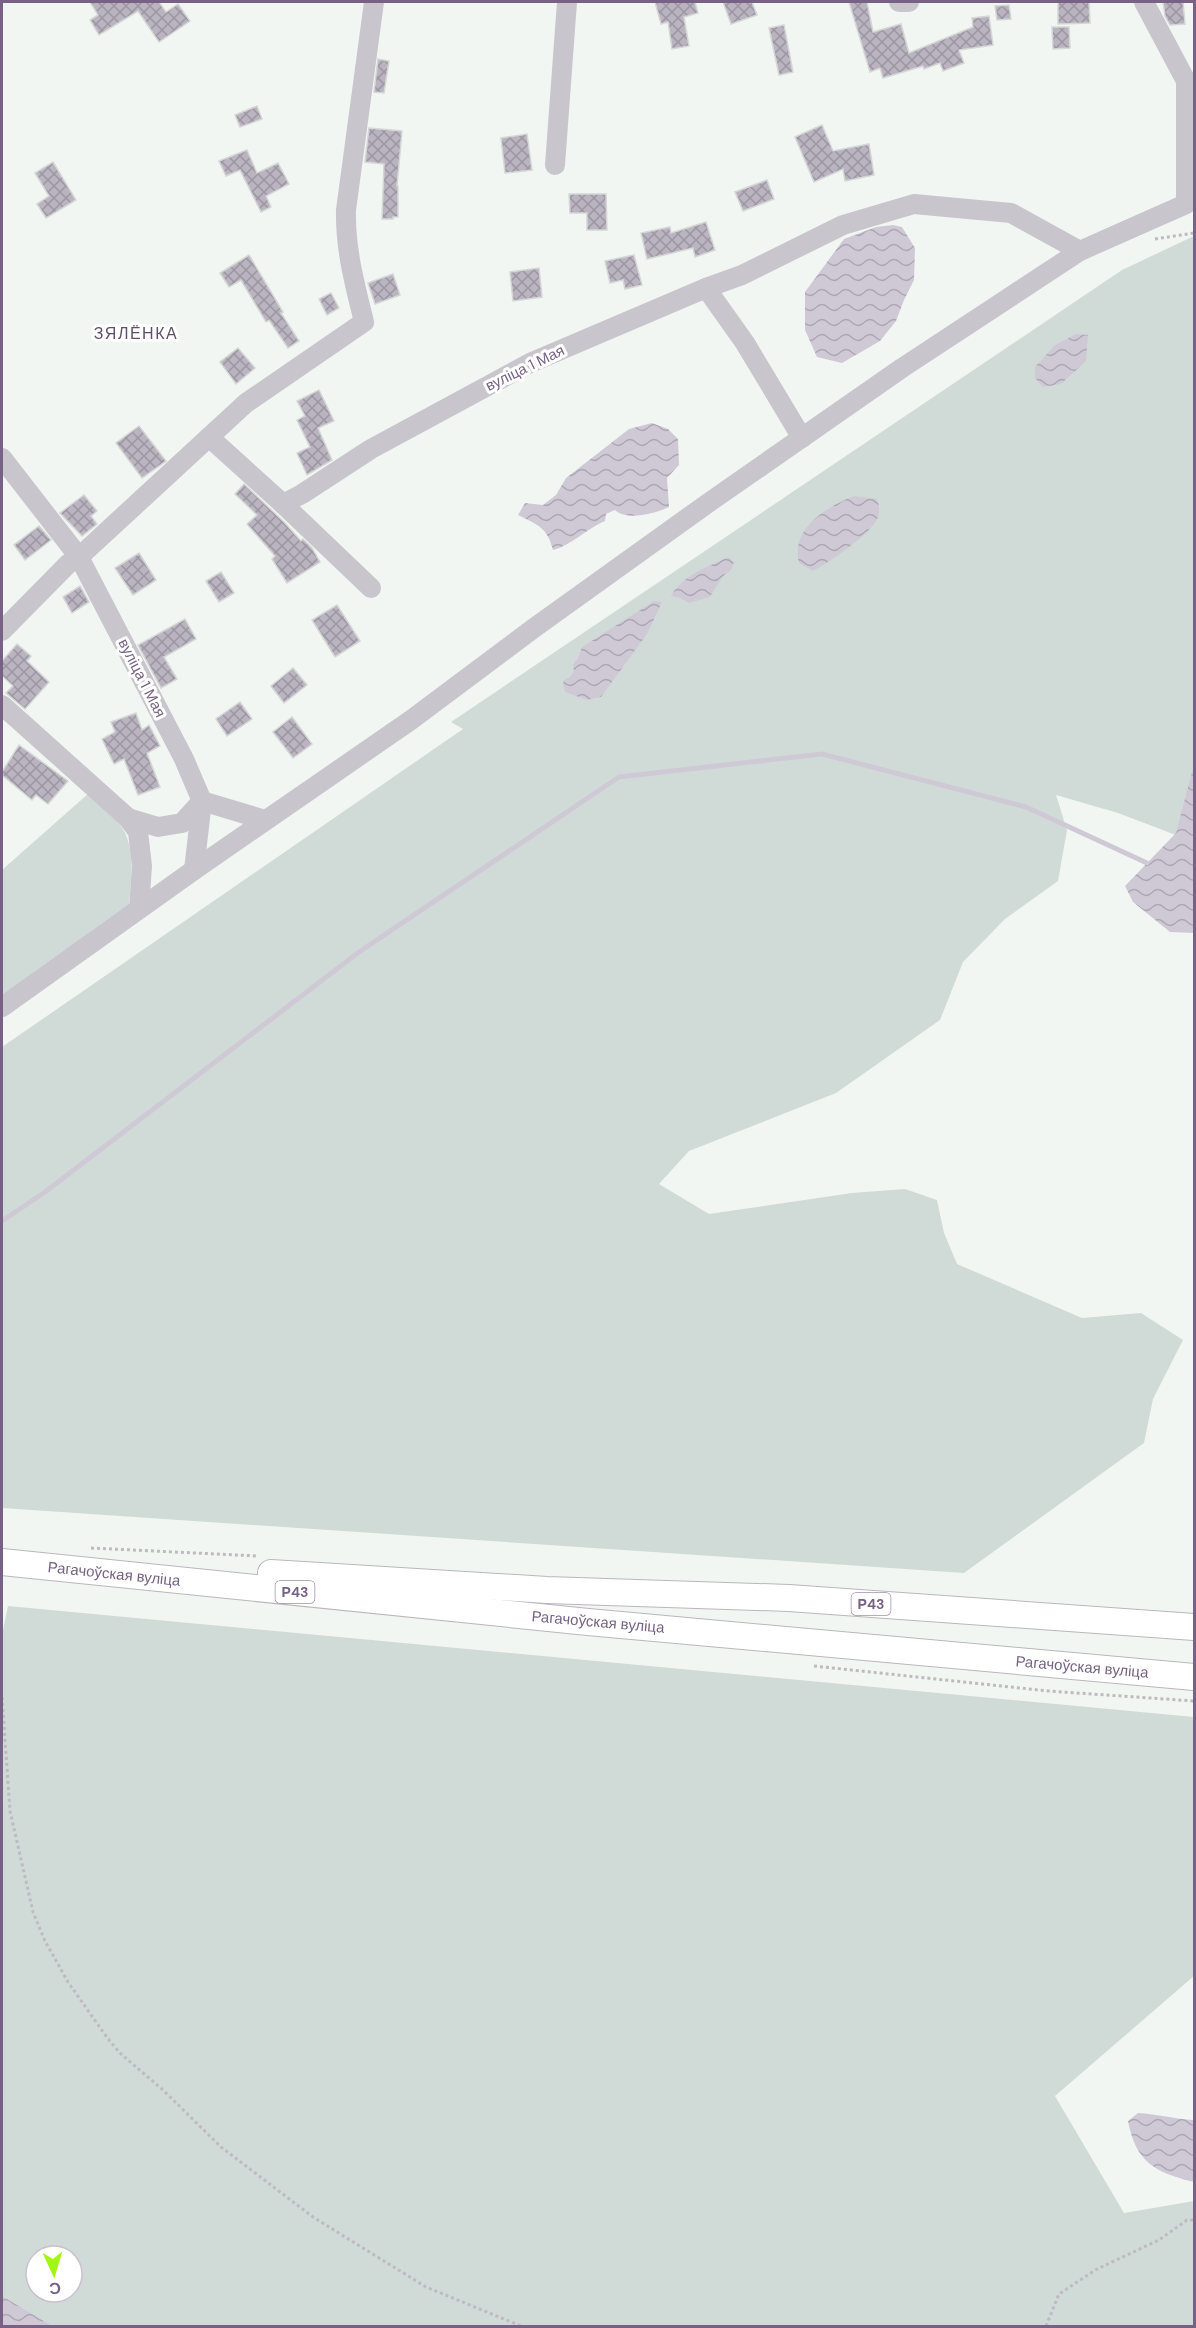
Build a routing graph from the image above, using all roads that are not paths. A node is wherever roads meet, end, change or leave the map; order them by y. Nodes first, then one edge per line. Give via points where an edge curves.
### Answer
1 (374, 2) edge
2 (567, 2) edge
3 (899, 2) edge
4 (909, 2) edge
5 (1144, 2) edge
6 (1190, 76) edge
7 (555, 165) dead end
8 (1080, 251) junction
9 (706, 288) junction
10 (209, 437) junction
11 (802, 438) junction
12 (2, 458) edge
13 (284, 504) junction
14 (79, 557) junction
15 (371, 588) dead end
16 (2, 631) edge
17 (2, 705) edge
18 (202, 801) junction
19 (128, 818) junction
20 (265, 820) junction
21 (194, 870) junction
22 (139, 909) junction
23 (2, 1007) edge
24 (2, 1561) edge
25 (1194, 1627) edge
26 (1194, 1677) edge

1 - 10 street via 346,210 351,266 364,322 246,403
2 - 7 street
3 - 4 street
5 - 6 street
6 - 8 street via 1186,204
8 - 9 street, вуліца 1 Мая via 1011,213 914,204 843,225
8 - 11 street
9 - 11 street via 745,343
9 - 13 street, вуліца 1 Мая via 530,363 371,449
10 - 13 street
10 - 14 street
11 - 20 street via 411,720
12 - 14 street, вуліца 1 Мая
13 - 15 street
14 - 16 street
14 - 18 street, вуліца 1 Мая
17 - 19 street
18 - 19 street via 182,823 158,827
18 - 20 street
18 - 21 street, вуліца 1 Мая
19 - 22 street via 138,832 142,866
20 - 21 street
21 - 22 street
22 - 23 street
24 - 25 main road, Рагачоўская вуліца / Р43 via 547,1590 789,1598
24 - 26 main road, Рагачоўская вуліца / Р43 via 588,1622

